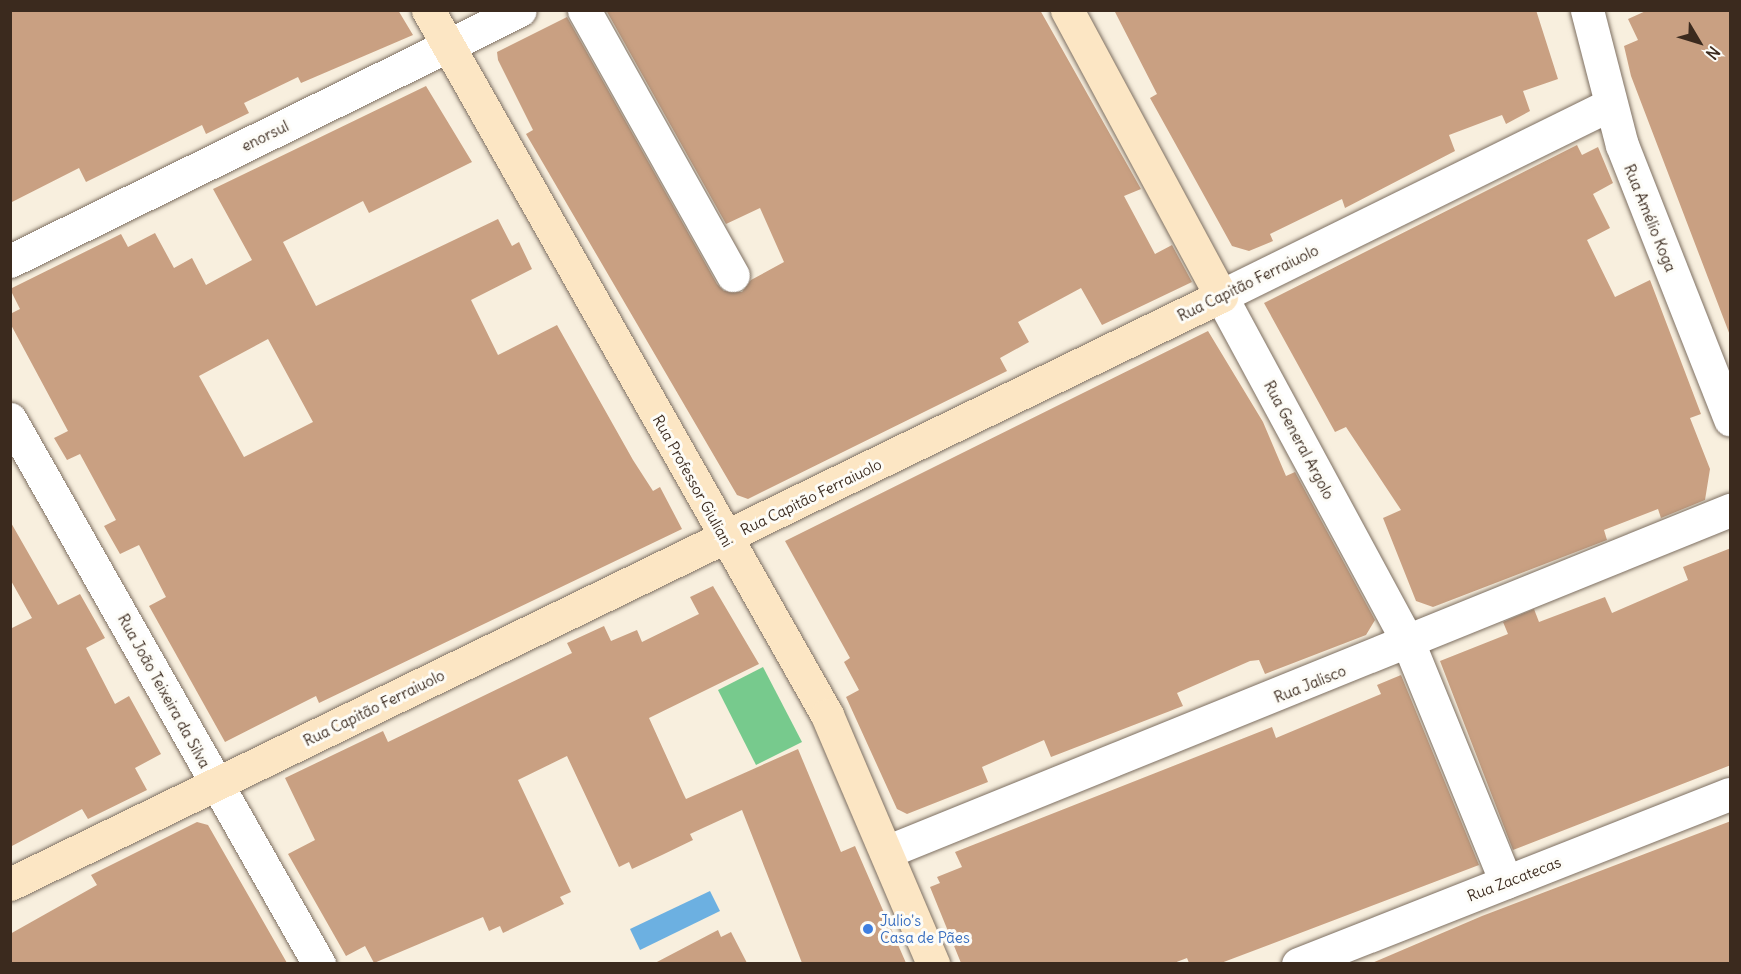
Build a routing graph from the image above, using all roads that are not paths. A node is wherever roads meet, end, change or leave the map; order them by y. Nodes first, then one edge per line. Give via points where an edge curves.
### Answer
1 (428, 10) edge
2 (520, 10) edge
3 (584, 10) edge
4 (1067, 10) edge
5 (1587, 10) edge
6 (448, 46) junction
7 (1610, 105) junction
8 (10, 261) edge
9 (733, 275) dead end
10 (1221, 296) junction
11 (10, 419) edge
12 (1731, 419) edge
13 (1731, 510) edge
14 (725, 539) junction
15 (1409, 644) junction
16 (216, 784) junction
17 (1731, 794) edge
18 (886, 852) junction
19 (1506, 882) junction
20 (10, 884) edge
21 (319, 963) edge
22 (933, 963) edge
23 (1298, 963) edge

1 - 6 street, Rua Professor Giuliani
2 - 6 street, enorsul
3 - 9 street
4 - 10 street, Rua General Argolo
5 - 7 street, Rua Amélio Koga
6 - 8 street, enorsul
6 - 14 street, Rua Professor Giuliani
7 - 10 street, Rua Capitão Ferraiuolo
7 - 12 street, Rua Amélio Koga
10 - 14 street, Rua Capitão Ferraiuolo
10 - 15 street, Rua General Argolo
11 - 16 street, Rua João Teixeira da Silva
13 - 15 street, Rua Jalisco
14 - 16 street, Rua Capitão Ferraiuolo
14 - 18 street, Rua Professor Giuliani via 827,716
15 - 18 street, Rua Jalisco
15 - 19 street, Rua General Argolo
16 - 20 street, Rua Capitão Ferraiuolo
16 - 21 street, Rua João Teixeira da Silva
17 - 19 street, Rua Zacatecas
18 - 22 street, Rua Professor Giuliani
19 - 23 street, Rua Zacatecas

